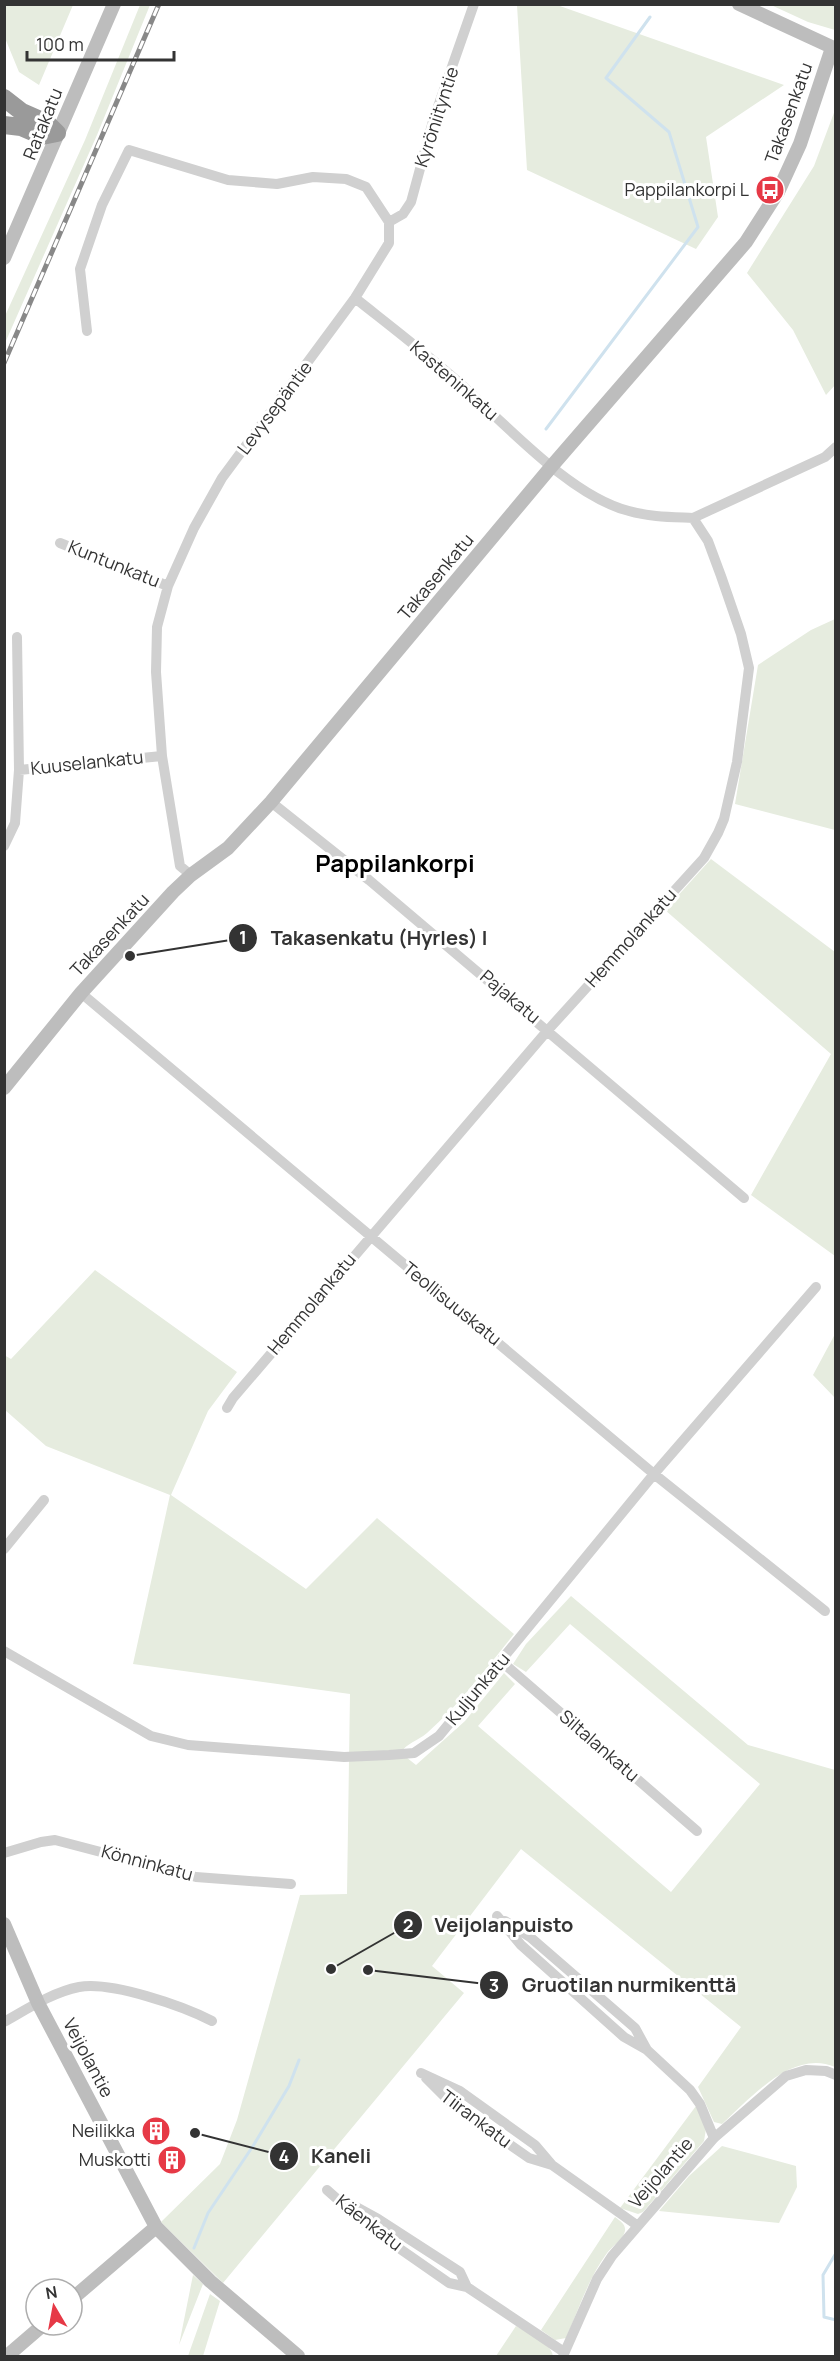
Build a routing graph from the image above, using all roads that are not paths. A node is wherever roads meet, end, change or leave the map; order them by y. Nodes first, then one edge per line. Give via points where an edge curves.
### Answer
1 (114, 4) edge
2 (474, 4) edge
3 (739, 4) edge
4 (834, 48) edge
5 (4, 98) edge
6 (4, 125) edge
7 (57, 133) junction
8 (389, 222) junction
9 (4, 258) edge
10 (355, 298) junction
11 (87, 331) dead end
12 (836, 447) edge
13 (551, 467) junction
14 (693, 518) junction
15 (60, 543) dead end
16 (168, 586) junction
17 (17, 637) dead end
18 (162, 756) junction
19 (19, 770) junction
20 (271, 802) junction
21 (4, 846) edge
22 (191, 875) junction
23 (81, 993) junction
24 (548, 1030) junction
25 (4, 1088) edge
26 (744, 1198) dead end
27 (369, 1237) junction
28 (816, 1287) dead end
29 (227, 1408) dead end
30 (654, 1474) junction
31 (44, 1500) dead end
32 (4, 1549) edge
33 (825, 1611) dead end
34 (4, 1651) edge
35 (502, 1662) junction
36 (697, 1831) dead end
37 (4, 1853) edge
38 (291, 1884) dead end
39 (4, 1924) edge
40 (38, 2003) junction
41 (212, 2021) dead end
42 (4, 2022) edge
43 (647, 2050) junction
44 (836, 2075) edge
45 (714, 2138) junction
46 (552, 2165) junction
47 (638, 2226) junction
48 (156, 2227) junction
49 (467, 2287) junction
50 (84, 2290) edge
51 (29, 2337) edge
52 (564, 2354) edge
53 (7, 2356) edge
54 (298, 2356) edge

1 - 7 street, Ratakatu
2 - 8 street, Kyröniityntie via 433,121 411,202 403,214
3 - 4 street
4 - 13 street, Takasenkatu via 800,144 778,192 746,242
5 - 7 highway
6 - 7 highway via 42,135
7 - 9 street, Ratakatu
8 - 10 street, Levysepäntie via 389,243
8 - 11 street via 366,187 346,179 313,177 277,184 228,180 129,150 102,205 80,269
10 - 13 street, Kasteninkatu via 454,379
10 - 16 street, Levysepäntie via 222,478
12 - 14 street via 825,457
13 - 14 street via 595,496 628,511
13 - 20 street, Takasenkatu
14 - 24 street, Hemmolankatu via 708,541 750,668 737,762 724,819 704,858
15 - 16 street, Kuntunkatu
16 - 18 street, Levysepäntie via 157,627
17 - 19 street
18 - 19 street, Kuuselankatu
18 - 22 street, Levysepäntie via 180,866
19 - 21 street, Kuuselankatu via 15,823
20 - 22 street, Takasenkatu via 228,848
20 - 24 street, Pajakatu
22 - 23 street, Takasenkatu
23 - 25 street, Takasenkatu
23 - 27 street, Teollisuuskatu
24 - 26 street, Pajakatu
24 - 27 street, Hemmolankatu
27 - 29 street, Hemmolankatu
27 - 30 street, Teollisuuskatu
28 - 30 street, Kuljunkatu
30 - 33 street, Teollisuuskatu
30 - 35 street, Kuljunkatu
31 - 32 street
34 - 35 street, Kuljunkatu via 151,1736 188,1745 344,1757 414,1753 439,1736
35 - 36 street, Siltalankatu
37 - 38 street, Könninkatu via 55,1840 196,1877
39 - 40 street, Veijolantie
40 - 41 street via 78,1987 98,1985 184,2007
40 - 42 street
40 - 48 street, Veijolantie
43 - 43 street via 635,2028 530,1937 497,1916 521,1945 624,2037
43 - 45 street via 690,2090
44 - 45 street, Veijolantie via 806,2070 786,2076
45 - 47 street, Veijolantie
46 - 46 street, Tiirankatu via 535,2145 460,2091 421,2073 453,2105 529,2158
46 - 47 street, Tiirankatu
47 - 52 street, Veijolantie via 597,2279
48 - 50 street
48 - 54 street, Veijolantie via 210,2281
49 - 49 street, Käenkatu via 460,2272 327,2190 370,2228 449,2283
49 - 52 street, Käenkatu
51 - 53 street

